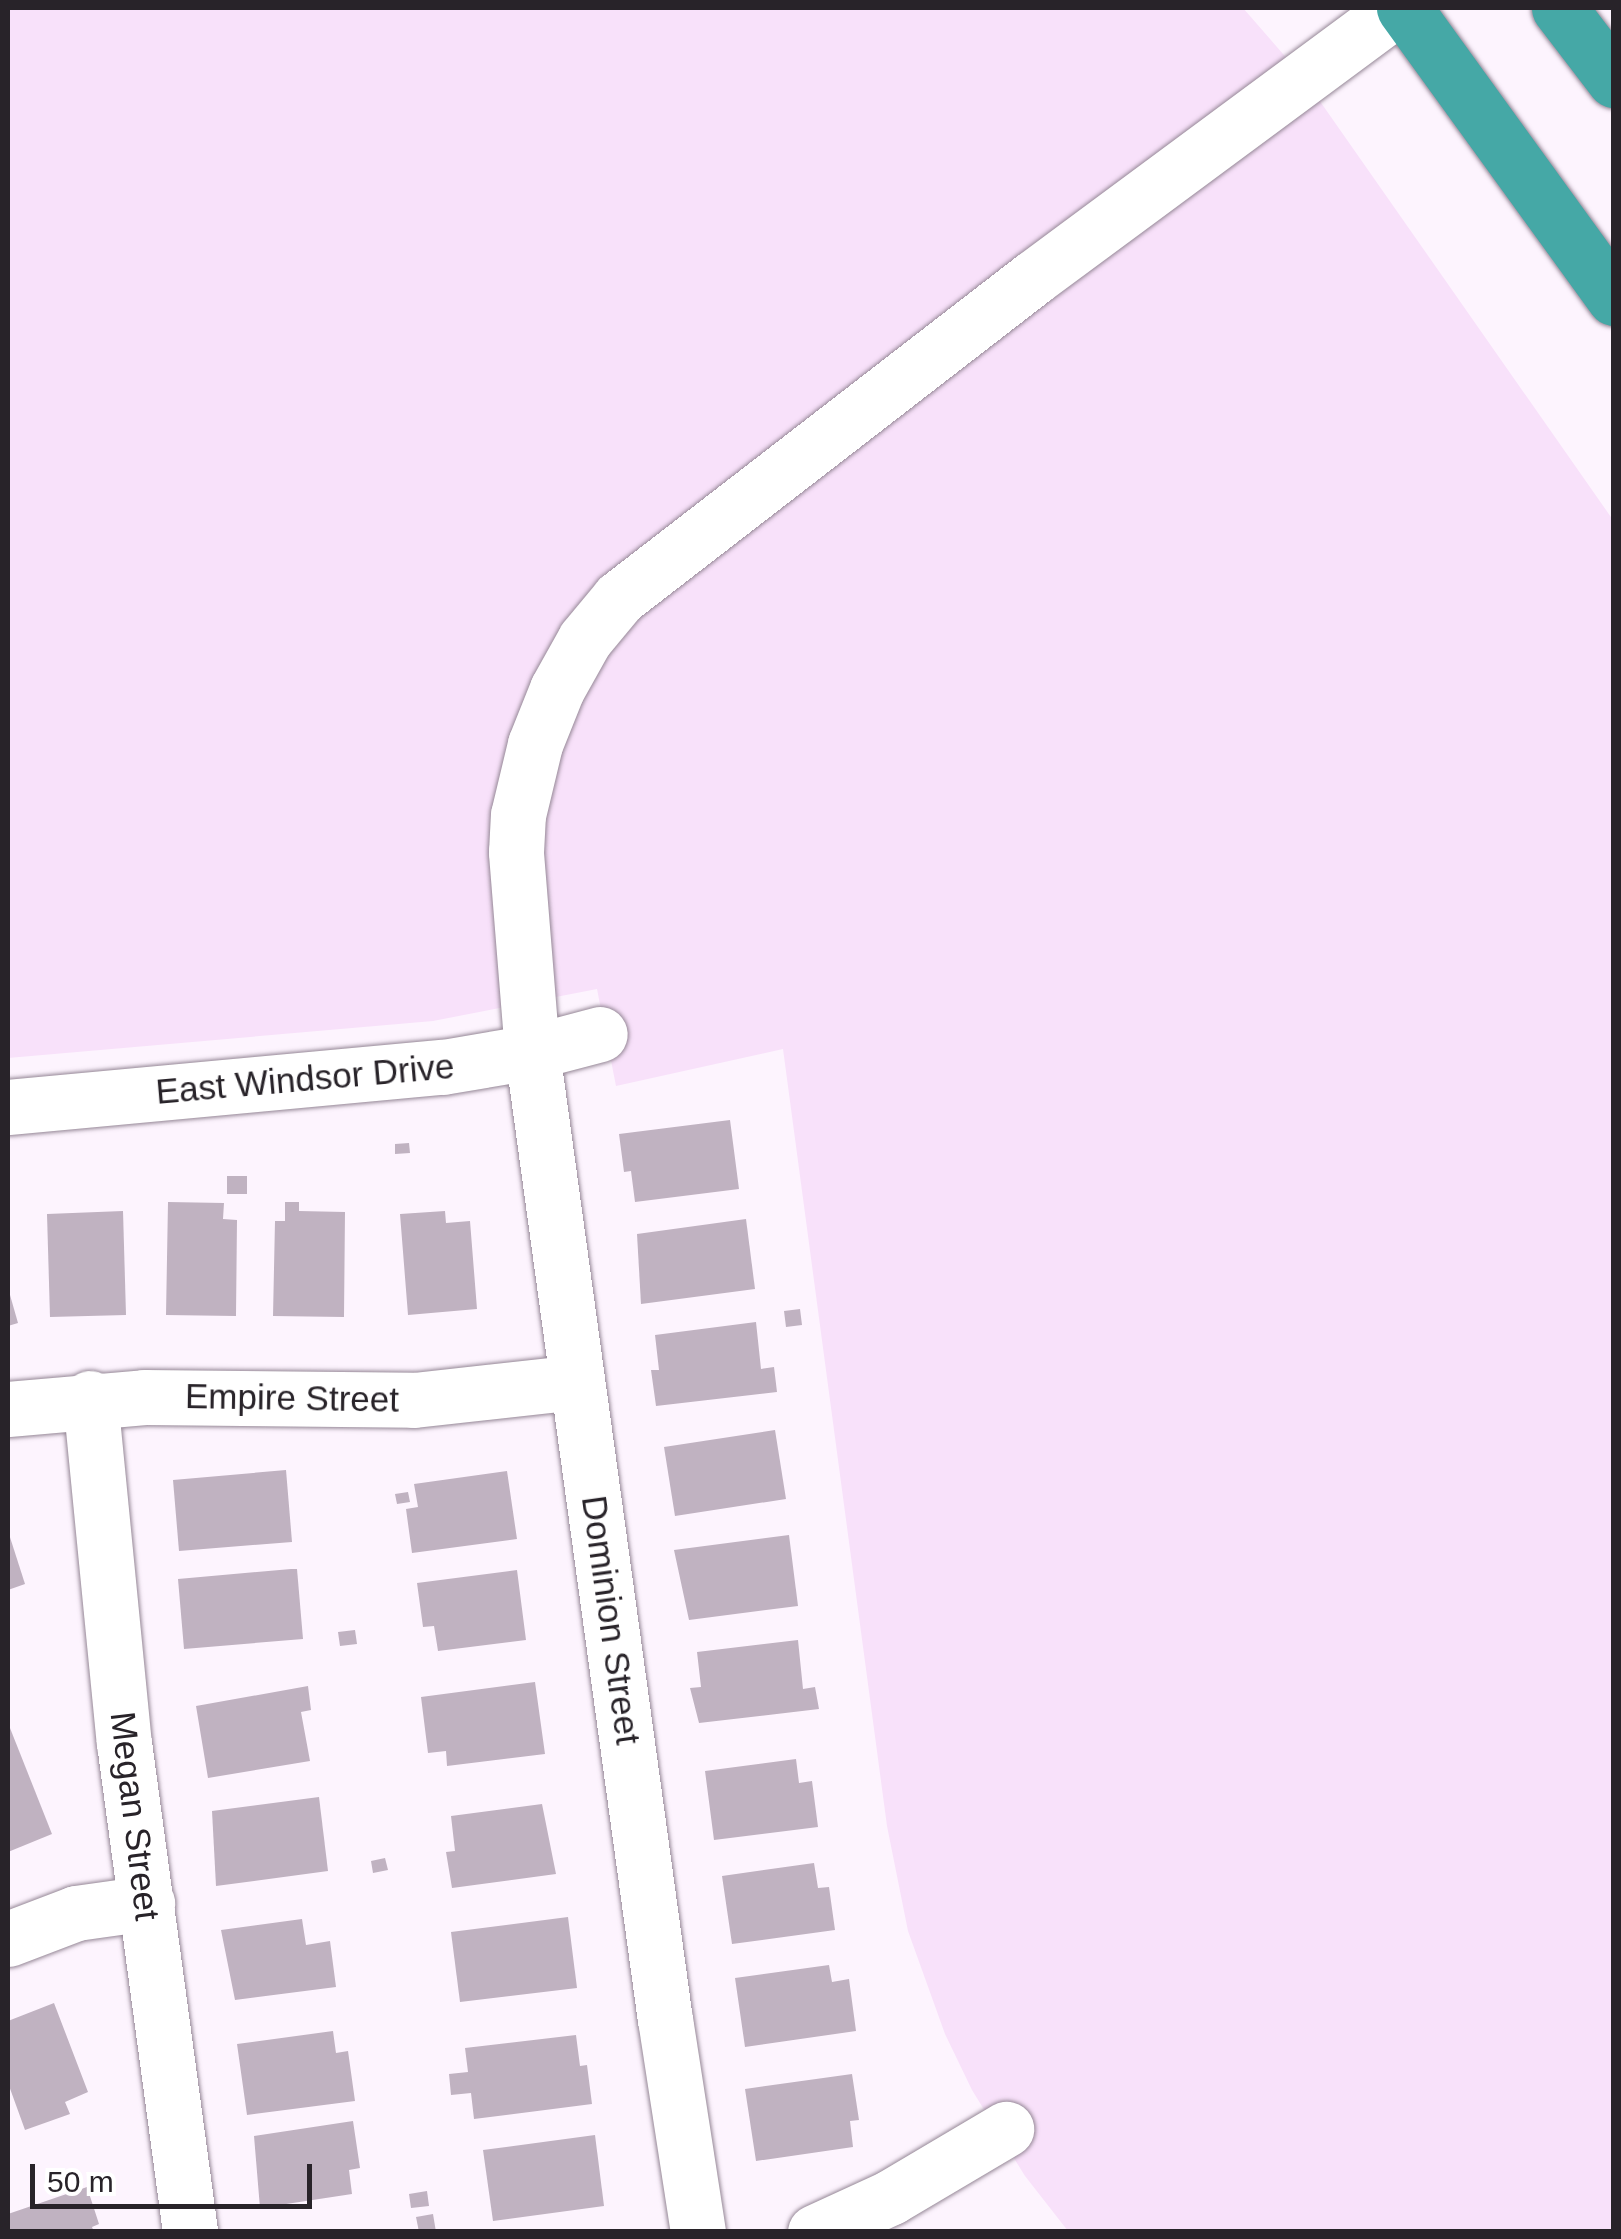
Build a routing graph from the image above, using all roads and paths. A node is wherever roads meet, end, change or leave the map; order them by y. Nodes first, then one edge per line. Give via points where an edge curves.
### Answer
1 (1401, 8) edge
2 (1559, 8) edge
3 (1614, 80) edge
4 (1614, 298) edge
5 (530, 1030) junction
6 (600, 1034) dead end
7 (8, 1107) edge
8 (577, 1382) junction
9 (90, 1398) junction
10 (8, 1409) edge
11 (147, 1903) junction
12 (8, 1939) edge
13 (1006, 2128) dead end
14 (190, 2232) edge
15 (698, 2232) edge
16 (815, 2232) edge

1 - 4 highway
1 - 5 street, Dominion Street via 1032,278 606,610 557,689 525,776 516,852
2 - 3 highway
5 - 6 street, East Windsor Drive
5 - 7 street, East Windsor Drive via 443,1068
5 - 8 street, Dominion Street
8 - 9 street, Empire Street via 414,1400
8 - 15 street, Dominion Street
9 - 10 street, Empire Street
9 - 11 street, Megan Street
11 - 12 street via 76,1913
11 - 14 street, Megan Street
13 - 16 street via 891,2197

